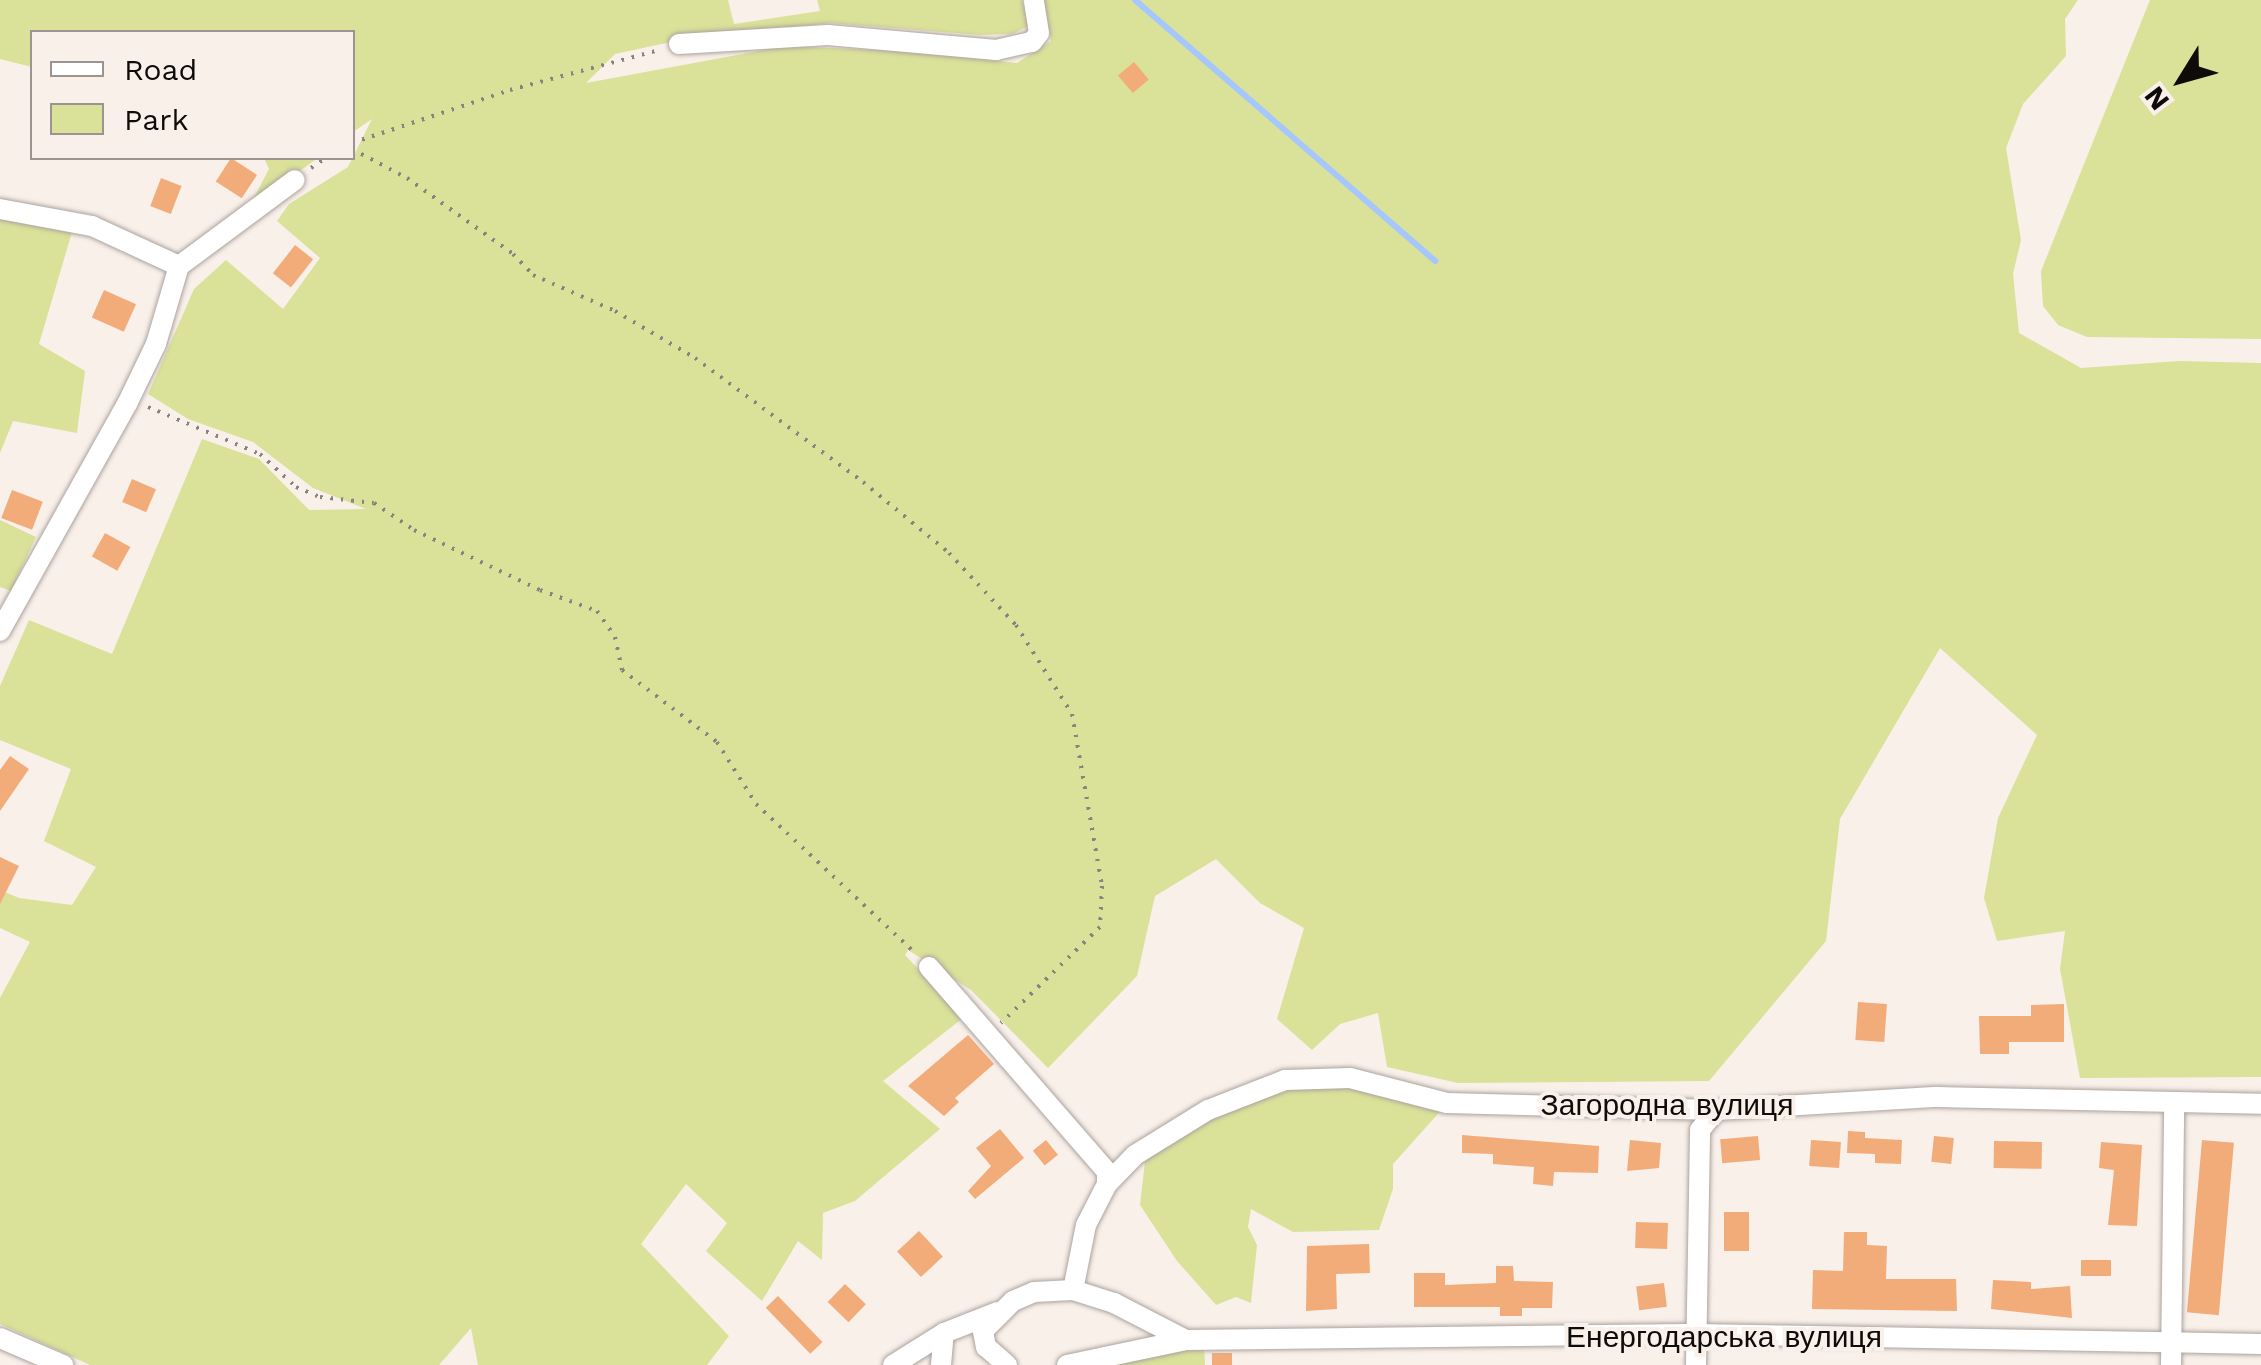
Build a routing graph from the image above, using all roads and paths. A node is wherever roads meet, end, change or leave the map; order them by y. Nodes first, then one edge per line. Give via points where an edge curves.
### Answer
1 (1034, 0) edge
2 (679, 44) joint
3 (355, 145) edge
4 (355, 148) edge
5 (295, 180) dead end
6 (0, 208) edge
7 (179, 266) junction
8 (130, 398) junction
9 (0, 632) edge
10 (929, 968) joint
11 (990, 1034) junction
12 (2174, 1104) junction
13 (2261, 1104) edge
14 (1716, 1110) junction
15 (1108, 1184) junction
16 (1072, 1290) junction
17 (1000, 1311) junction
18 (944, 1333) junction
19 (1695, 1334) junction
20 (0, 1338) edge
21 (1186, 1340) junction
22 (2261, 1344) edge
23 (2172, 1354) edge
24 (62, 1365) edge
25 (894, 1365) edge
26 (941, 1365) edge
27 (1007, 1365) edge
28 (1067, 1365) edge
29 (1696, 1365) edge

1 - 2 street via 1039,33 1032,42 996,50 828,35
2 - 3 path via 510,90
4 - 11 path via 407,178 533,276 615,311 695,358 949,553 1016,626 1072,714 1102,886 1100,927
5 - 7 street
6 - 7 street via 92,226
7 - 8 street via 156,344
8 - 9 street
8 - 10 path via 260,454 296,487 374,503 414,530 597,611 615,636 622,670 717,742 756,804
10 - 11 street
11 - 15 street via 1096,1154
12 - 13 street, Загородна вулиця
12 - 14 street, Загородна вулиця via 1938,1097
12 - 23 street
14 - 15 street, Загородна вулиця via 1448,1103 1350,1078 1285,1080 1208,1110 1135,1155
14 - 19 street via 1700,1130
15 - 16 street, Загородна вулиця via 1086,1225
16 - 17 street via 1034,1292
16 - 21 street
17 - 18 street
17 - 27 street via 983,1331 983,1342
18 - 25 street
18 - 26 street
19 - 21 street, Енергодарська вулиця
19 - 23 street, Енергодарська вулиця
19 - 29 street
20 - 24 street
21 - 28 street, Енергодарська вулиця
22 - 23 street, Енергодарська вулиця

